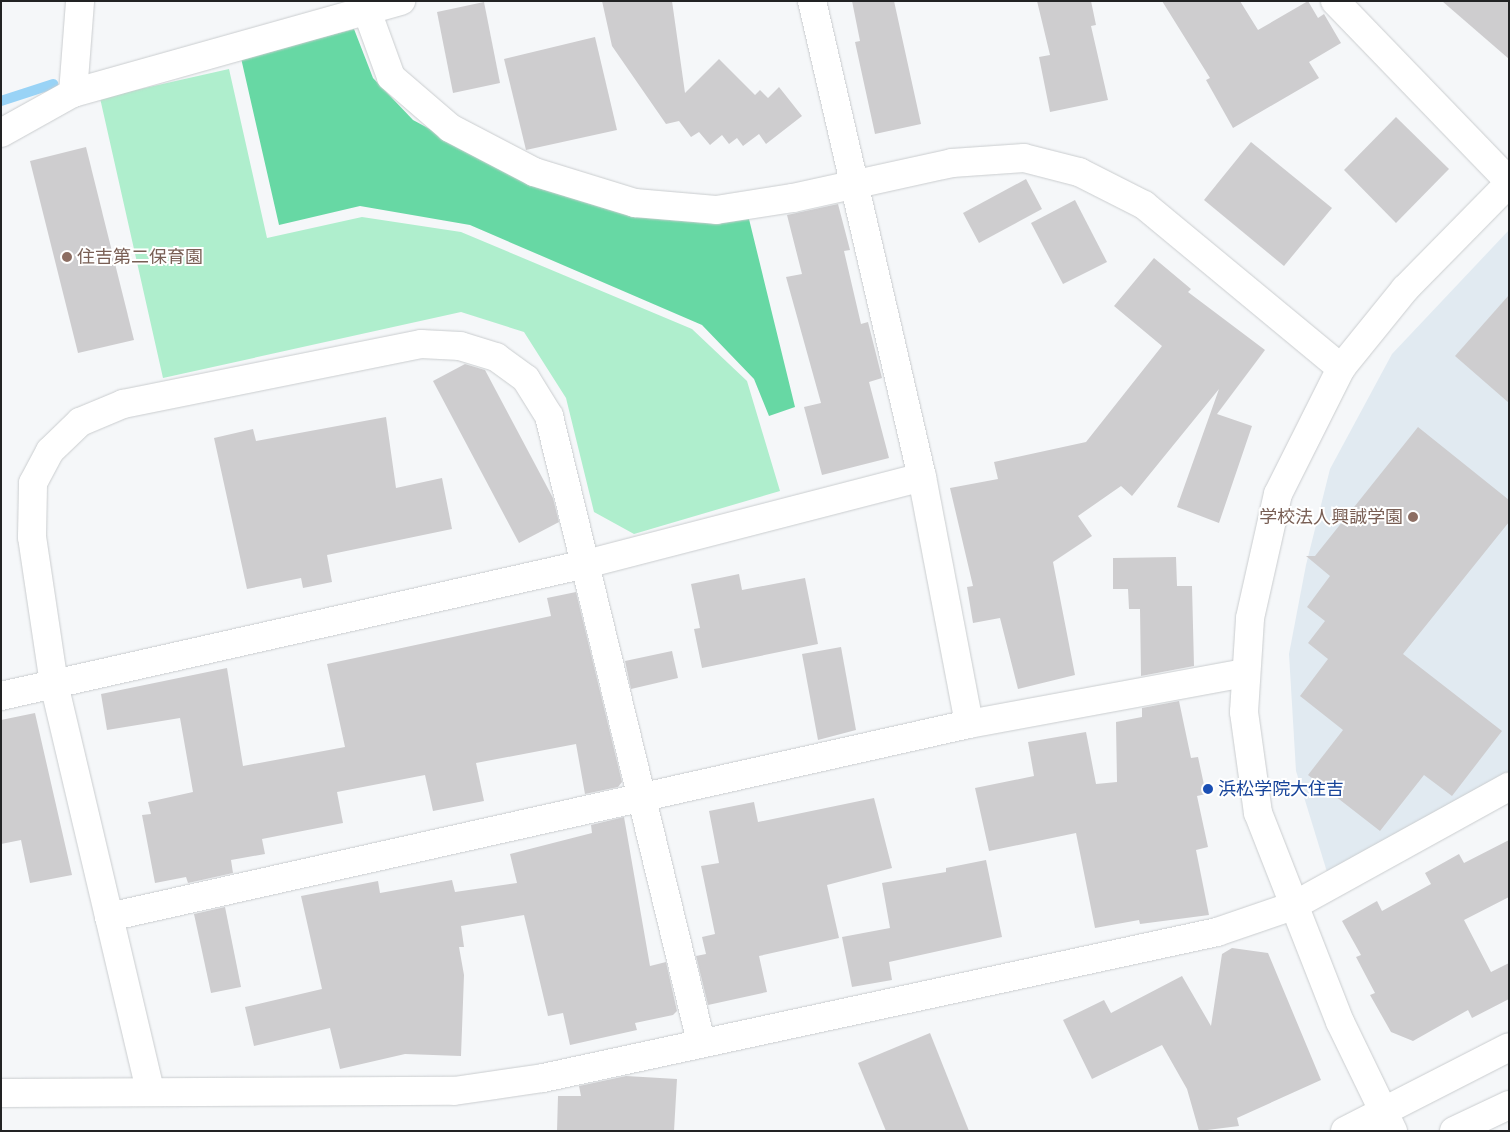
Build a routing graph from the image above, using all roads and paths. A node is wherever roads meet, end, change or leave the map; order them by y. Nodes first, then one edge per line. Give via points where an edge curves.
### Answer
1 (80, 1) edge
2 (401, 1) edge
3 (812, 1) edge
4 (1335, 1) edge
5 (367, 11) junction
6 (73, 93) junction
7 (1, 133) edge
8 (1509, 182) edge
9 (853, 183) junction
10 (1341, 368) junction
11 (922, 476) junction
12 (586, 564) junction
13 (1244, 673) junction
14 (54, 684) junction
15 (1, 696) edge
16 (969, 724) junction
17 (1509, 787) edge
18 (640, 800) junction
19 (1293, 906) junction
20 (109, 917) junction
21 (701, 1042) junction
22 (1509, 1047) edge
23 (150, 1090) junction
24 (1, 1092) edge
25 (1509, 1104) edge
26 (1388, 1120) edge
27 (1346, 1131) edge
28 (1454, 1131) edge

1 - 6 street
2 - 5 street
3 - 9 street
4 - 8 street
5 - 6 street
5 - 9 street via 391,77 450,128 534,172 635,203 716,210 792,198
6 - 7 street
8 - 10 street via 1404,289
9 - 10 street via 952,163 1024,158 1079,172 1144,205
9 - 11 street
10 - 13 street via 1278,494 1250,618
11 - 12 street
11 - 16 street
12 - 14 street
12 - 14 street via 549,416 526,379 496,357 460,346 421,344 123,404 80,422 50,451 33,482 32,537
12 - 18 street
13 - 16 street
13 - 19 street via 1244,712 1258,814
14 - 15 street
14 - 20 street
16 - 18 street
17 - 19 street
18 - 20 street
18 - 21 street
19 - 21 street via 1217,932
19 - 26 street via 1340,1022
20 - 23 street
21 - 23 street via 543,1078 454,1091
22 - 26 street
23 - 24 street
25 - 28 street
26 - 27 street

